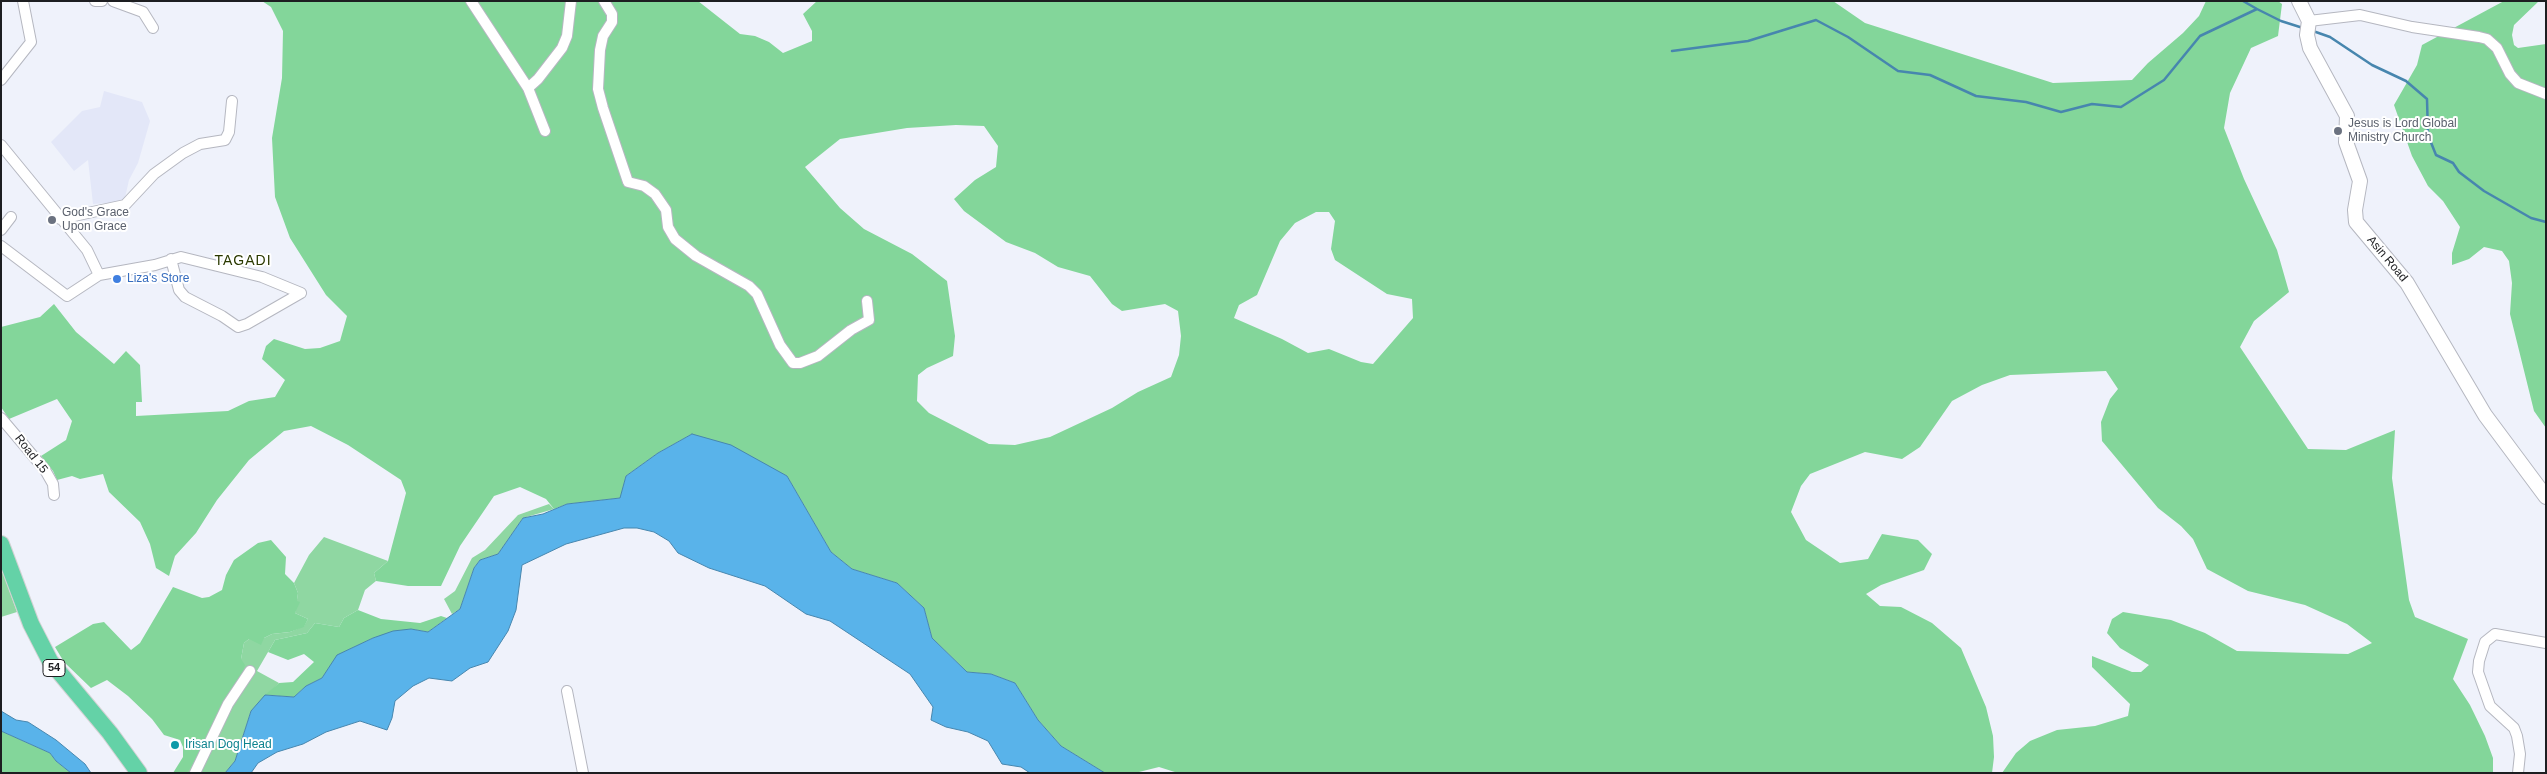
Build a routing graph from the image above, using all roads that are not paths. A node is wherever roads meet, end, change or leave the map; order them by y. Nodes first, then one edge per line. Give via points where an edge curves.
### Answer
1 (23, 1) edge
2 (95, 1) edge
3 (102, 1) edge
4 (113, 1) edge
5 (471, 1) edge
6 (571, 1) edge
7 (604, 1) edge
8 (2299, 1) edge
9 (153, 28) dead end
10 (2308, 28) junction
11 (1, 80) edge
12 (528, 88) junction
13 (2546, 94) edge
14 (232, 101) dead end
15 (545, 131) dead end
16 (1, 145) edge
17 (11, 217) dead end
18 (60, 219) junction
19 (1, 230) edge
20 (1, 246) edge
21 (171, 259) junction
22 (98, 275) junction
23 (867, 301) dead end
24 (1, 418) edge
25 (54, 495) dead end
26 (2546, 497) edge
27 (1, 544) edge
28 (2546, 643) edge
29 (250, 672) dead end
30 (567, 691) dead end
31 (138, 773) edge
32 (195, 773) edge
33 (583, 773) edge
34 (2518, 773) edge

1 - 11 street via 31,42
2 - 3 street
4 - 9 street via 143,12
5 - 12 street
6 - 12 street via 567,36 562,48
7 - 23 street via 612,14 612,22 603,36 600,50 598,89 603,108 628,182 644,186 655,194 666,210 668,227 675,239 757,294 780,345 793,363 818,356 868,320
8 - 10 main road, Asin Road
10 - 13 street via 2360,16 2487,39 2497,48 2518,83
10 - 26 main road, Asin Road via 2310,48 2347,116 2346,142 2360,181 2356,222 2407,283 2484,415
12 - 15 street
14 - 18 street via 224,140 200,144 183,153 154,174 125,205
16 - 18 street
17 - 19 street
18 - 22 street via 87,250
20 - 22 street via 67,296
21 - 21 street via 178,290 185,298 238,327 301,293 262,277 190,258
21 - 22 street via 156,265
24 - 25 street, Road 15 via 46,470
27 - 31 highway, 54 via 50,661 110,733
28 - 34 street via 2495,634 2485,642 2479,661 2478,672 2490,706 2514,728 2517,736 2520,754
29 - 32 street via 228,704
30 - 33 street

